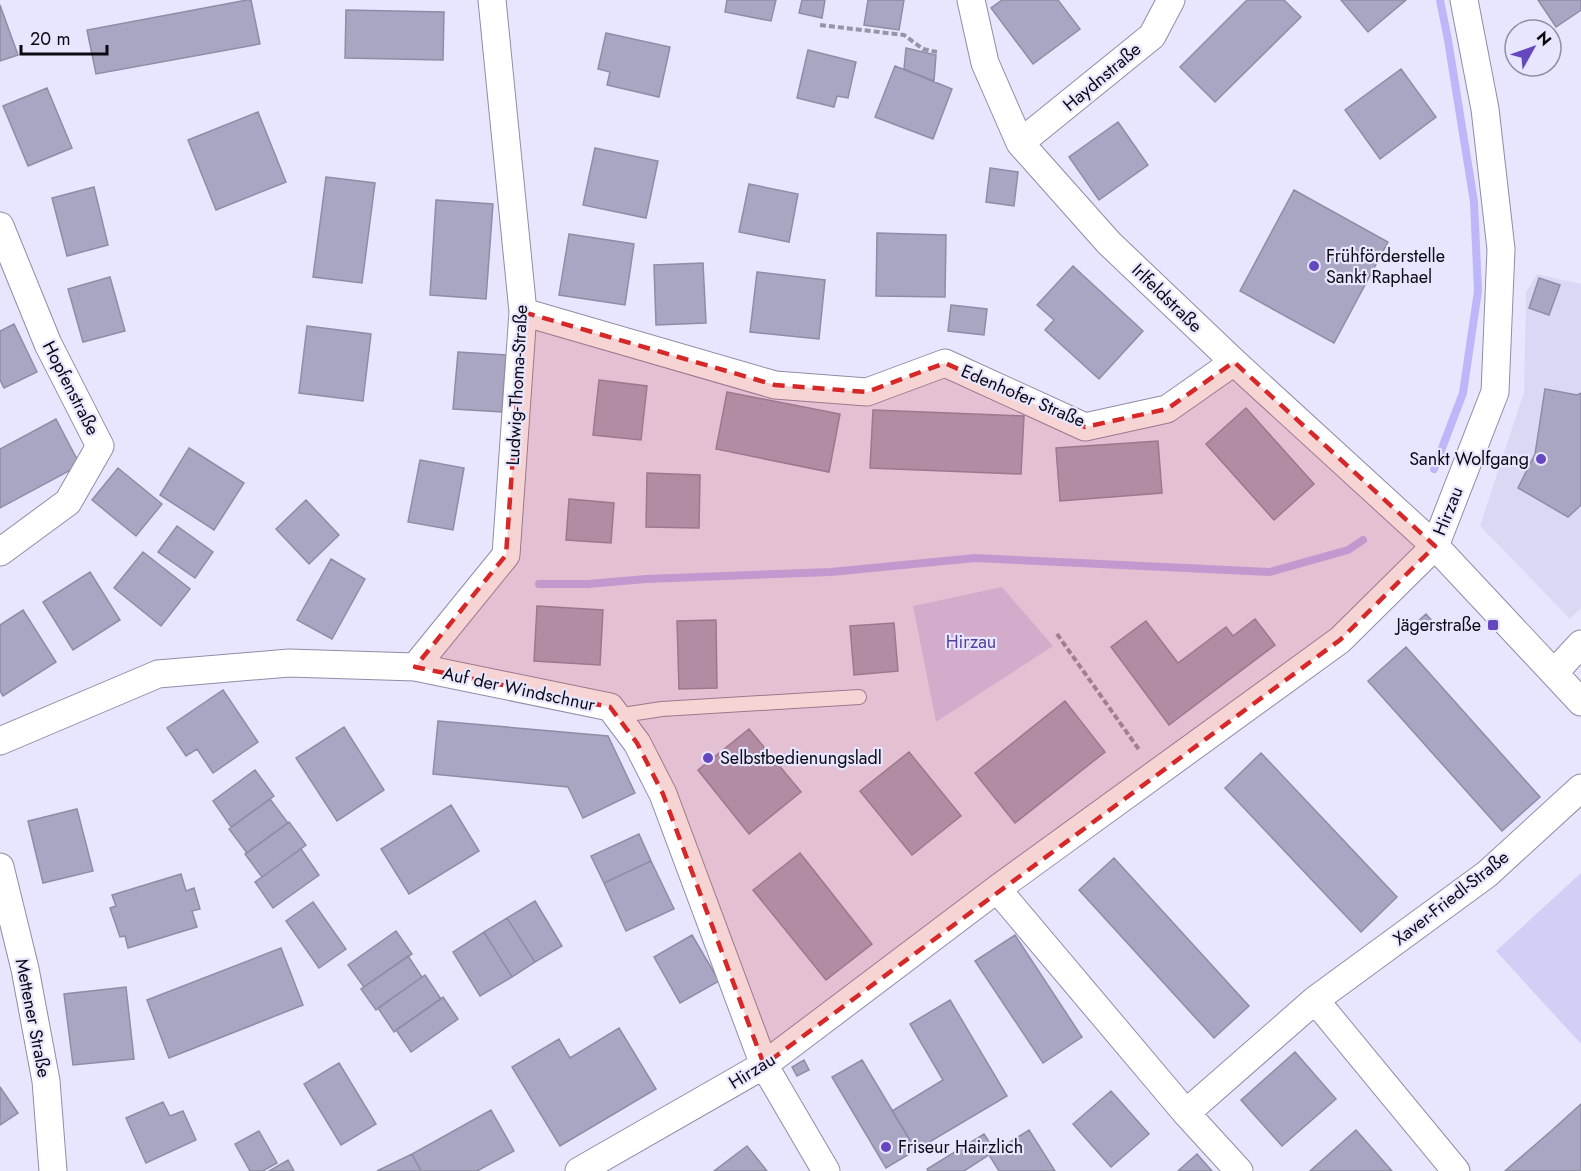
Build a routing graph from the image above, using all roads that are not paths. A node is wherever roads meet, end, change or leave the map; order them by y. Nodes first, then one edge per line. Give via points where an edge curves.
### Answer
1 (492, 0) edge
2 (971, 0) edge
3 (1171, 0) edge
4 (1464, 0) edge
5 (1020, 143) junction
6 (0, 226) edge
7 (523, 312) junction
8 (1234, 362) junction
9 (1435, 546) junction
10 (0, 552) edge
11 (1581, 644) edge
12 (415, 667) junction
13 (1554, 673) junction
14 (859, 698) dead end
15 (1581, 702) edge
16 (616, 716) junction
17 (0, 741) edge
18 (1581, 788) edge
19 (0, 867) edge
20 (998, 889) junction
21 (1315, 1000) junction
22 (764, 1065) junction
23 (1186, 1113) junction
24 (53, 1171) edge
25 (579, 1171) edge
26 (826, 1171) edge
27 (1239, 1171) edge
28 (1456, 1171) edge

1 - 7 street, Ludwig-Thoma-Straße
2 - 5 street, Irlfeldstraße via 985,63
3 - 5 street, Haydnstraße via 1152,36
4 - 9 street, Hirzau via 1485,109 1501,249 1495,392
5 - 8 street, Irlfeldstraße via 1109,243
6 - 10 street, Hopfenstraße via 48,344 100,446 68,502
7 - 8 street, Edenhofer Straße via 775,385 867,392 945,363 1085,427 1167,409
7 - 12 street, Ludwig-Thoma-Straße via 506,555
8 - 9 street, Irlfeldstraße
9 - 13 street
9 - 20 street, Hirzau via 1340,640
11 - 13 street
12 - 16 street, Auf der Windschnur via 610,707
12 - 17 street, Auf der Windschnur via 289,663 159,674
13 - 15 street
14 - 16 lane via 662,709
16 - 22 street, Auf der Windschnur via 637,743 663,794
18 - 21 street, Xaver-Friedl-Straße via 1487,874
19 - 24 street, Mettener Straße via 25,969 46,1081
20 - 22 street, Hirzau
20 - 23 street
21 - 23 street, Xaver-Friedl-Straße
21 - 28 street
22 - 25 street, Hirzau
22 - 26 street, Auf der Windschnur
23 - 27 street

